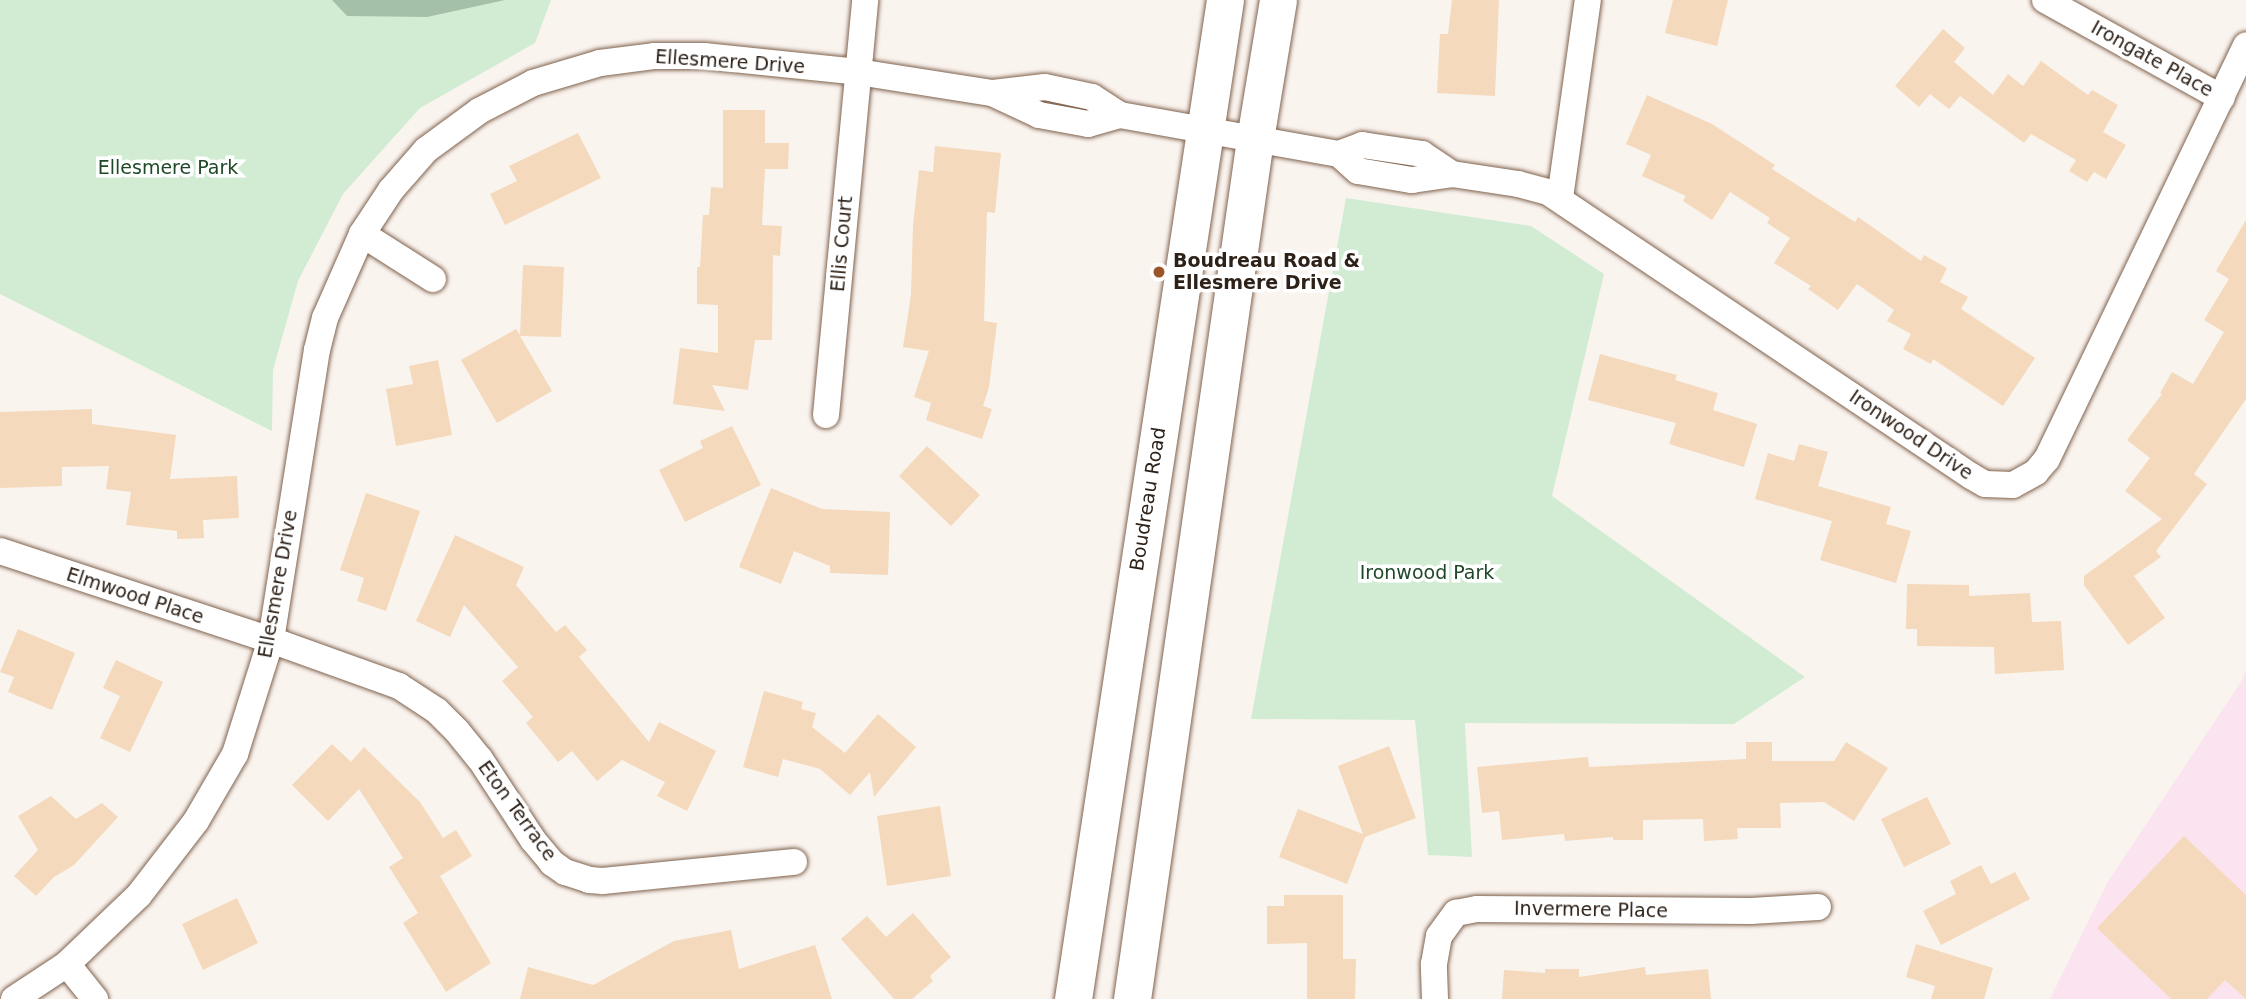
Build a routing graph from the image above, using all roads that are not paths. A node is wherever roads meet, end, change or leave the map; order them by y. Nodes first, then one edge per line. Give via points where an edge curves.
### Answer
1 (864, 0) edge
2 (1225, 0) edge
3 (1278, 0) edge
4 (1588, 0) edge
5 (2045, 0) edge
6 (2246, 45) edge
7 (858, 72) junction
8 (2222, 97) junction
9 (1204, 129) junction
10 (1255, 139) junction
11 (1560, 198) junction
12 (362, 234) junction
13 (433, 279) dead end
14 (826, 415) dead end
15 (0, 551) edge
16 (271, 640) junction
17 (794, 862) dead end
18 (1818, 906) dead end
19 (67, 964) junction
20 (13, 999) edge
21 (95, 999) edge
22 (1073, 999) edge
23 (1132, 999) edge
24 (1434, 999) edge

1 - 7 street, Ellis Court
2 - 9 main road, Boudreau Road
3 - 10 main road
4 - 11 street
5 - 8 street, Irongate Place
6 - 8 street, Ironwood Drive
7 - 9 street, Ellesmere Drive via 992,93 1039,115 1088,124 1120,115
7 - 12 street, Ellesmere Drive via 681,55 628,58 557,74 506,96 426,150 391,190
7 - 14 street, Ellis Court
8 - 11 street, Ironwood Drive via 2047,459 2036,472 2013,485 1985,484 1971,476
9 - 10 street, Ironwood Drive
9 - 22 main road, Boudreau Road
10 - 11 street, Ironwood Drive via 1339,154 1358,172 1412,180 1452,174 1518,184
10 - 23 main road
12 - 13 street
12 - 16 street, Ellesmere Drive via 335,288 317,350
15 - 16 street, Elmwood Place
16 - 17 street, Eton Terrace via 376,676 437,711 480,759 537,845 565,872 603,881
16 - 19 street, Ellesmere Drive via 250,715 218,787 139,895
18 - 24 street, Invermere Place via 1751,911 1457,912 1439,936
19 - 20 street, Ellesmere Drive
19 - 21 street

